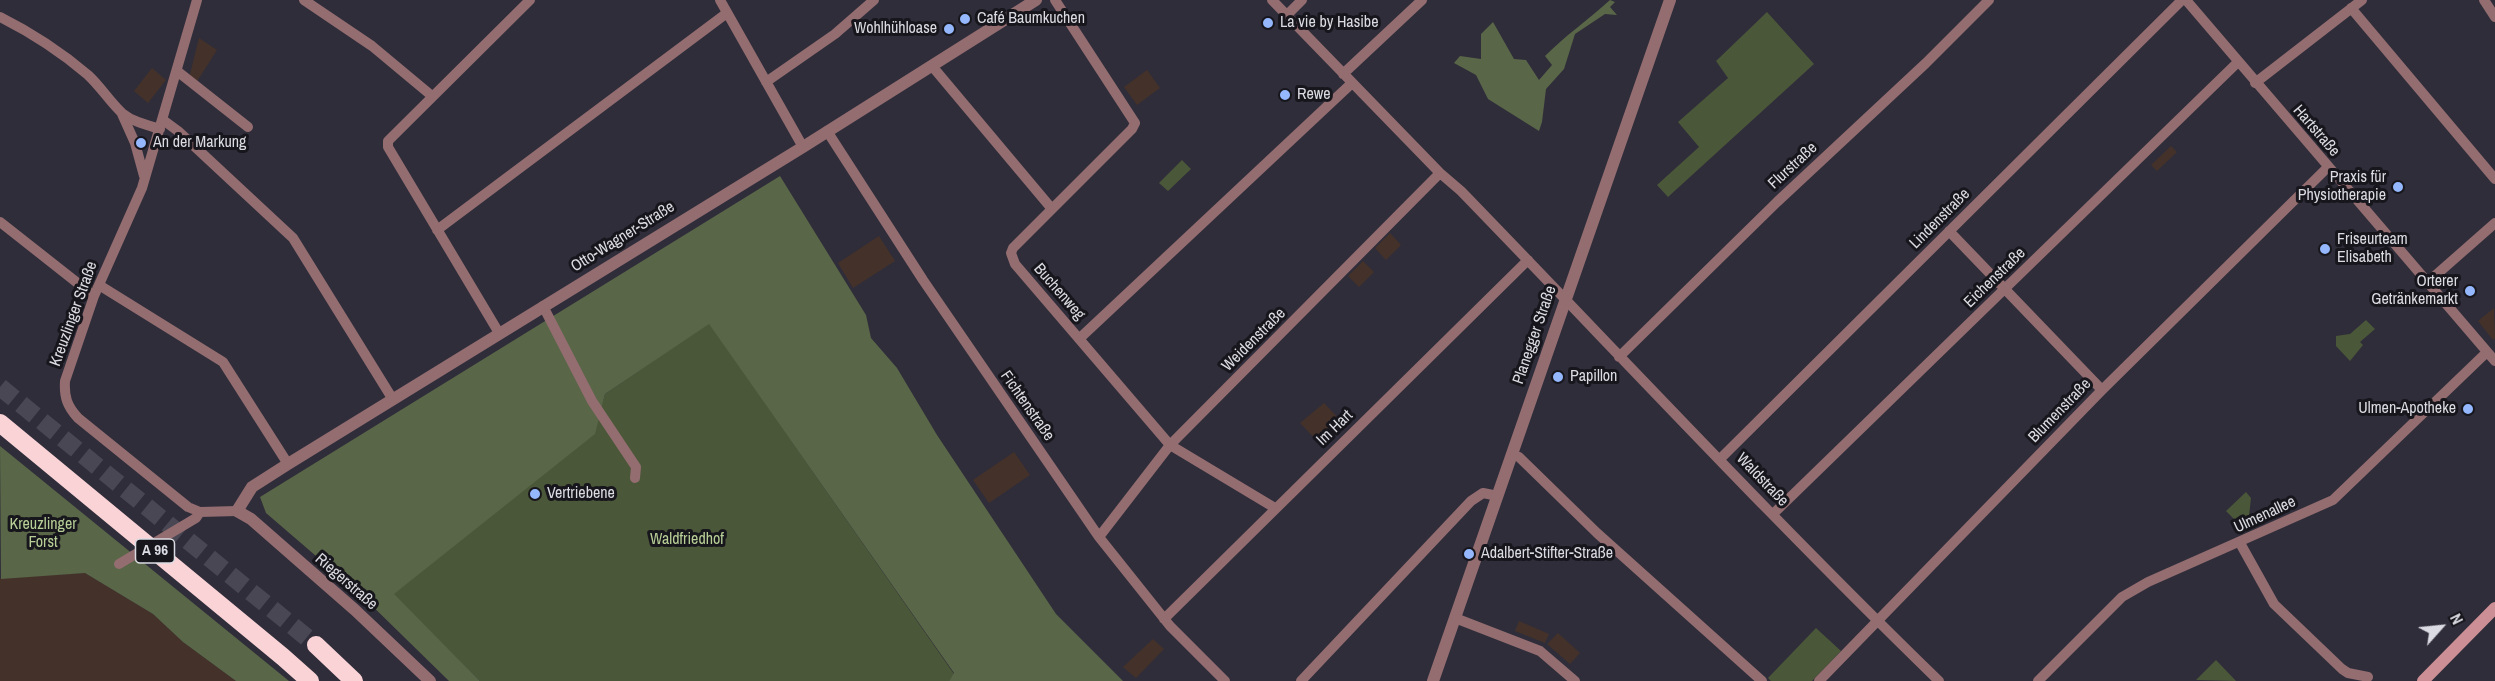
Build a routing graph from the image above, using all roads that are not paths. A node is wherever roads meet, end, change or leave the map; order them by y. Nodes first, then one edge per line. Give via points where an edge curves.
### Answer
1 (197, 0) edge
2 (304, 0) edge
3 (720, 0) edge
4 (874, 0) edge
5 (1036, 0) edge
6 (1055, 0) edge
7 (1272, 0) edge
8 (1302, 0) edge
9 (1422, 0) edge
10 (1670, 0) edge
11 (1989, 0) edge
12 (2184, 0) edge
13 (2361, 0) edge
14 (2484, 0) edge
15 (530, 1) edge
16 (2351, 8) junction
17 (727, 13) junction
18 (1287, 15) junction
19 (0, 17) edge
20 (2495, 17) edge
21 (2238, 62) junction
22 (932, 66) junction
23 (177, 71) junction
24 (1344, 74) junction
25 (766, 82) junction
26 (1352, 83) junction
27 (2255, 83) junction
28 (432, 96) junction
29 (122, 112) junction
30 (161, 125) junction
31 (248, 127) dead end
32 (827, 131) junction
33 (802, 147) junction
34 (2328, 167) junction
35 (1440, 174) junction
36 (145, 179) junction
37 (2495, 179) edge
38 (1052, 209) junction
39 (0, 222) edge
40 (2495, 223) edge
41 (437, 230) junction
42 (1949, 231) junction
43 (1528, 260) junction
44 (2428, 282) junction
45 (99, 285) junction
46 (2005, 289) junction
47 (94, 296) junction
48 (1564, 299) junction
49 (543, 306) junction
50 (499, 333) junction
51 (1080, 338) junction
52 (2487, 352) junction
53 (1619, 357) junction
54 (2495, 362) edge
55 (2102, 390) junction
56 (392, 398) junction
57 (0, 423) edge
58 (1170, 445) junction
59 (1513, 454) junction
60 (1720, 459) junction
61 (288, 464) junction
62 (635, 478) dead end
63 (1498, 496) junction
64 (1275, 508) junction
65 (237, 512) junction
66 (1773, 514) junction
67 (198, 515) junction
68 (1100, 537) junction
69 (2241, 543) junction
70 (118, 564) dead end
71 (2495, 608) edge
72 (1455, 618) junction
73 (1164, 619) junction
74 (1877, 621) junction
75 (316, 645) tunnel mouth
76 (2368, 677) dead end
77 (310, 681) edge
78 (354, 681) edge
79 (430, 681) edge
80 (1225, 681) edge
81 (1301, 681) edge
82 (1433, 681) edge
83 (1575, 681) edge
84 (1762, 681) edge
85 (1819, 681) edge
86 (1939, 681) edge
87 (2038, 681) edge
88 (2423, 681) edge

1 - 23 street, Kreuzlinger Straße
2 - 28 street via 372,46
3 - 17 street
4 - 25 street via 835,34
5 - 22 street, Otto-Wagner-Straße
6 - 38 street via 1135,123
7 - 18 street, Waldstraße
8 - 18 street
9 - 24 street
10 - 48 street, Planegger Straße
11 - 53 street, Flurstraße
12 - 21 street, Hartstraße
12 - 42 street, Lindenstraße
13 - 16 street
14 - 20 street
15 - 28 street
16 - 27 street
16 - 37 street
17 - 25 street
17 - 41 street
18 - 24 street, Waldstraße
19 - 29 street via 75,64
21 - 27 street, Hartstraße
21 - 46 street, Eichenstraße
22 - 32 street, Otto-Wagner-Straße
22 - 38 street
23 - 30 street, Kreuzlinger Straße
23 - 31 street
24 - 26 street, Waldstraße
25 - 33 street
26 - 35 street, Waldstraße
26 - 51 street
27 - 34 street, Hartstraße
28 - 41 street via 388,141 388,147
29 - 30 street via 139,123
29 - 36 street
30 - 36 street, Kreuzlinger Straße
30 - 56 street via 178,131 293,238
32 - 33 street, Otto-Wagner-Straße
32 - 68 street, Fichtenstraße via 926,285
33 - 49 street, Otto-Wagner-Straße
34 - 44 street, Hartstraße
34 - 55 street, Blumenstraße
35 - 43 street, Waldstraße
35 - 58 street, Weidenstraße
36 - 45 street, Kreuzlinger Straße
38 - 51 street, Buchenweg via 1011,254
39 - 47 street
40 - 44 street
41 - 50 street
42 - 46 street
42 - 60 street, Lindenstraße
43 - 48 street, Waldstraße
43 - 64 street, Im Hart
44 - 52 street, Hartstraße
45 - 47 street, Kreuzlinger Straße
45 - 61 street via 223,362
46 - 55 street
46 - 66 street, Eichenstraße
47 - 67 street, Kreuzlinger Straße via 65,381 66,401 78,418
48 - 53 street, Waldstraße
48 - 59 street, Planegger Straße
49 - 50 street, Otto-Wagner-Straße
49 - 62 street via 592,401 636,467
50 - 56 street, Otto-Wagner-Straße
51 - 58 street, Buchenweg
52 - 54 street, Hartstraße
52 - 69 street, Ulmenallee via 2333,500
53 - 60 street, Waldstraße
55 - 74 street, Blumenstraße
56 - 61 street, Otto-Wagner-Straße
57 - 77 highway, A 96
58 - 64 street, Buchenweg
58 - 68 street, Weidenstraße
59 - 63 street, Planegger Straße
59 - 84 street
60 - 66 street, Waldstraße
61 - 65 street, Otto-Wagner-Straße via 252,487
63 - 72 street, Planegger Straße
63 - 81 street via 1484,493 1472,501
64 - 73 street, Im Hart
65 - 67 street
65 - 79 street, Riegerstraße via 251,519
66 - 74 street, Waldstraße
67 - 70 street
68 - 73 street, Fichtenstraße
69 - 76 street via 2274,604 2342,669
69 - 87 street, Ulmenallee via 2122,597
71 - 88 main road
72 - 82 street, Planegger Straße
72 - 83 street via 1540,651
73 - 80 street, Fichtenstraße
74 - 85 street, Blumenstraße
74 - 86 street, Waldstraße
75 - 78 highway

